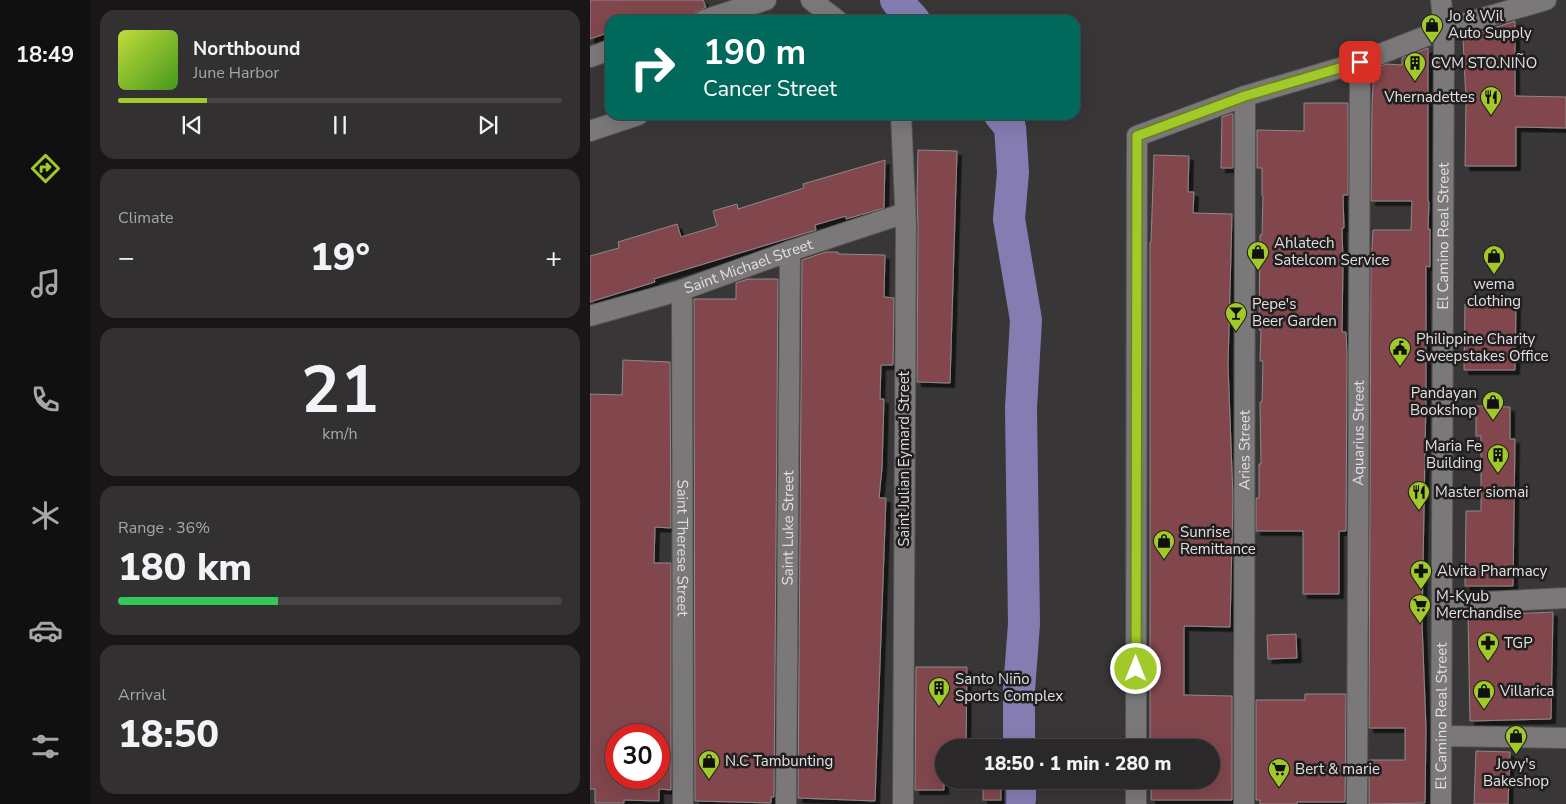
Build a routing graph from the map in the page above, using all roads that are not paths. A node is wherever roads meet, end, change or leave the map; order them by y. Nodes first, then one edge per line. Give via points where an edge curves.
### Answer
1 (766, 0) edge
2 (811, 0) edge
3 (1441, 0) edge
4 (1546, 0) edge
5 (720, 15) edge
6 (830, 15) edge
7 (1444, 29) junction
8 (605, 52) edge
9 (590, 57) edge
10 (1360, 62) junction
11 (1245, 96) junction
12 (623, 120) edge
13 (901, 120) edge
14 (590, 131) edge
15 (905, 213) junction
16 (790, 251) junction
17 (682, 290) junction
18 (590, 316) edge
19 (1566, 598) edge
20 (1442, 604) junction
21 (1442, 736) junction
22 (1566, 738) edge
23 (1136, 739) edge
24 (1136, 789) edge
25 (683, 804) edge
26 (786, 804) edge
27 (903, 804) edge
28 (1136, 804) edge
29 (1244, 804) edge
30 (1357, 804) edge
31 (1441, 804) edge

1 - 5 street
2 - 6 street
3 - 7 street, El Camino Real Street
4 - 7 street
7 - 10 street
7 - 20 street, El Camino Real Street
8 - 9 street
10 - 11 street
10 - 30 street, Aquarius Street
11 - 23 street via 1137,136
11 - 29 street, Aries Street
12 - 14 street
13 - 15 street, Saint Julian Eymard Street
15 - 16 street, Saint Michael Street
15 - 27 street, Saint Julian Eymard Street
16 - 17 street, Saint Michael Street
16 - 26 street, Saint Luke Street
17 - 18 street, Saint Michael Street
17 - 25 street, Saint Therese Street
19 - 20 street
20 - 21 street, El Camino Real Street
21 - 22 street
21 - 31 street, El Camino Real Street
24 - 28 street

